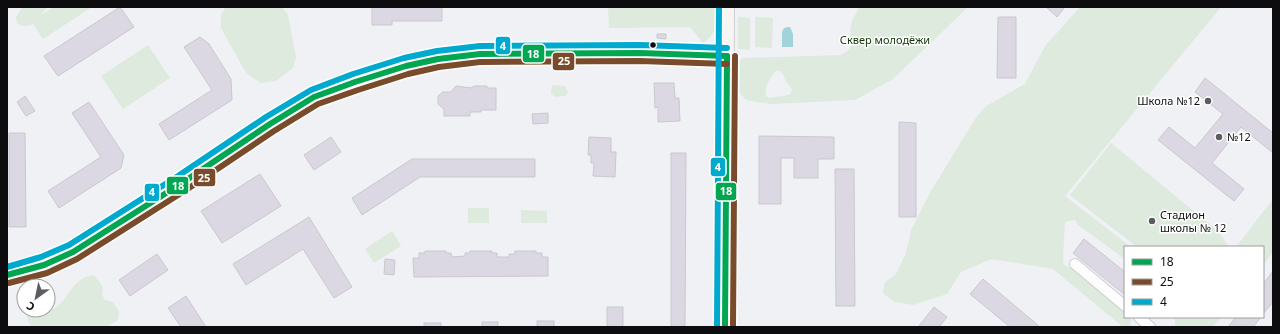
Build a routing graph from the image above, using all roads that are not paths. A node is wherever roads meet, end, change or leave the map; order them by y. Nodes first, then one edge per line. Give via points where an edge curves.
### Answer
1 (727, 7) edge
2 (727, 56) junction
3 (1075, 264) dead end
4 (7, 275) edge
5 (1124, 305) edge
6 (1140, 318) edge
7 (725, 327) edge
8 (1150, 327) edge

1 - 2 street
2 - 4 street via 640,53 480,54 406,66 314,97 73,252 44,265
2 - 7 street
3 - 5 street
6 - 8 street

